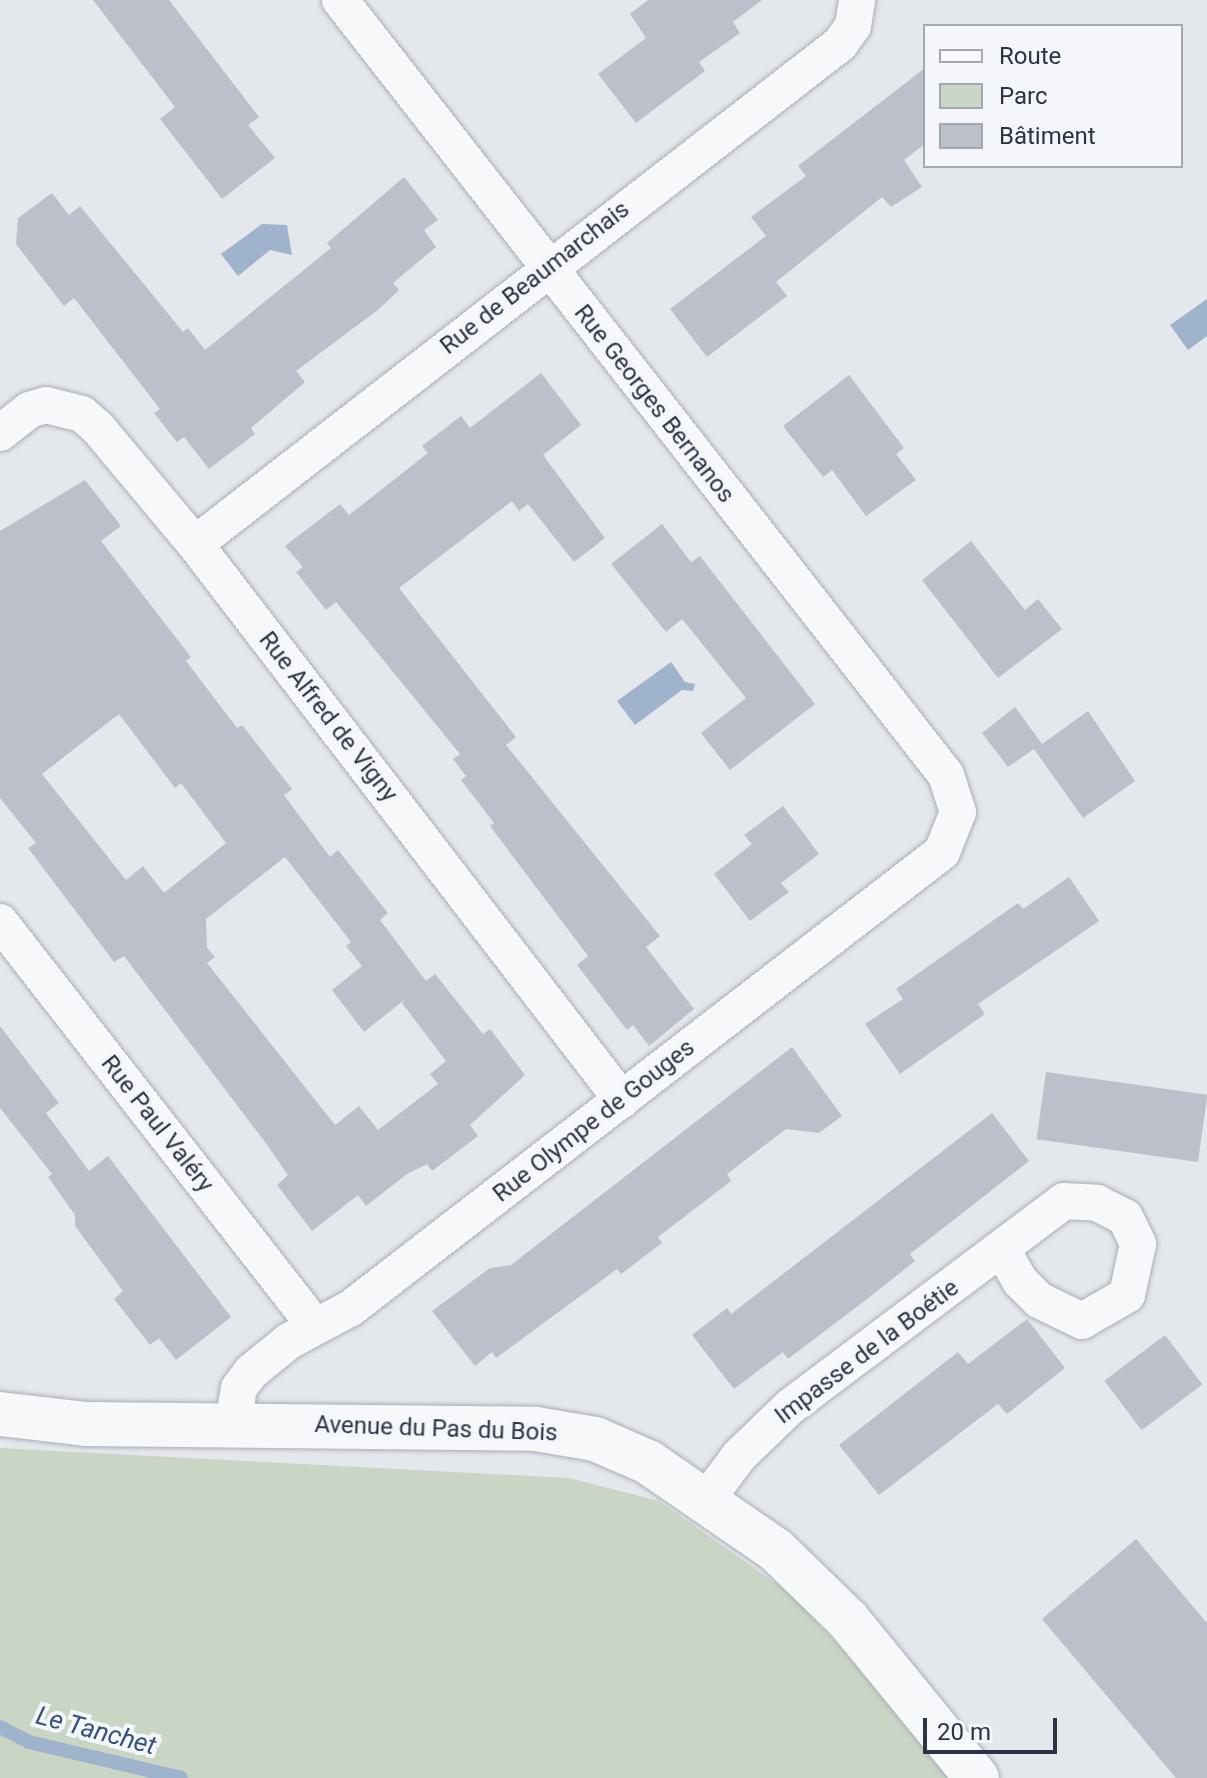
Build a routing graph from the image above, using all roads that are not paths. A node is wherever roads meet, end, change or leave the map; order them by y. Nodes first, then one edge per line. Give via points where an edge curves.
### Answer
1 (340, 0) edge
2 (857, 0) edge
3 (547, 267) junction
4 (0, 433) edge
5 (195, 544) junction
6 (958, 812) joint
7 (0, 922) edge
8 (622, 1100) junction
9 (1002, 1250) dead end
10 (315, 1326) junction
11 (0, 1414) edge
12 (233, 1425) junction
13 (707, 1499) junction
14 (977, 1778) edge

1 - 3 street, Rue Georges Bernanos
2 - 3 street, Rue de Beaumarchais via 853,26 840,44
3 - 5 street, Rue de Beaumarchais
3 - 6 street, Rue Georges Bernanos via 946,775
4 - 5 street, Rue Alfred de Vigny via 29,410 46,405 82,414
5 - 8 street, Rue Alfred de Vigny
6 - 8 street, Rue Olympe de Gouges via 942,852
7 - 10 street, Rue Paul Valéry
8 - 10 street, Rue Olympe de Gouges via 351,1308
9 - 13 street, Impasse de la Boétie via 791,1406 739,1456
10 - 12 street, Rue Olympe de Gouges via 244,1380
11 - 12 street, Avenue du Pas du Bois via 86,1424
12 - 13 street, Avenue du Pas du Bois via 566,1432 622,1450
13 - 14 street, Avenue du Pas du Bois via 776,1550 823,1594

